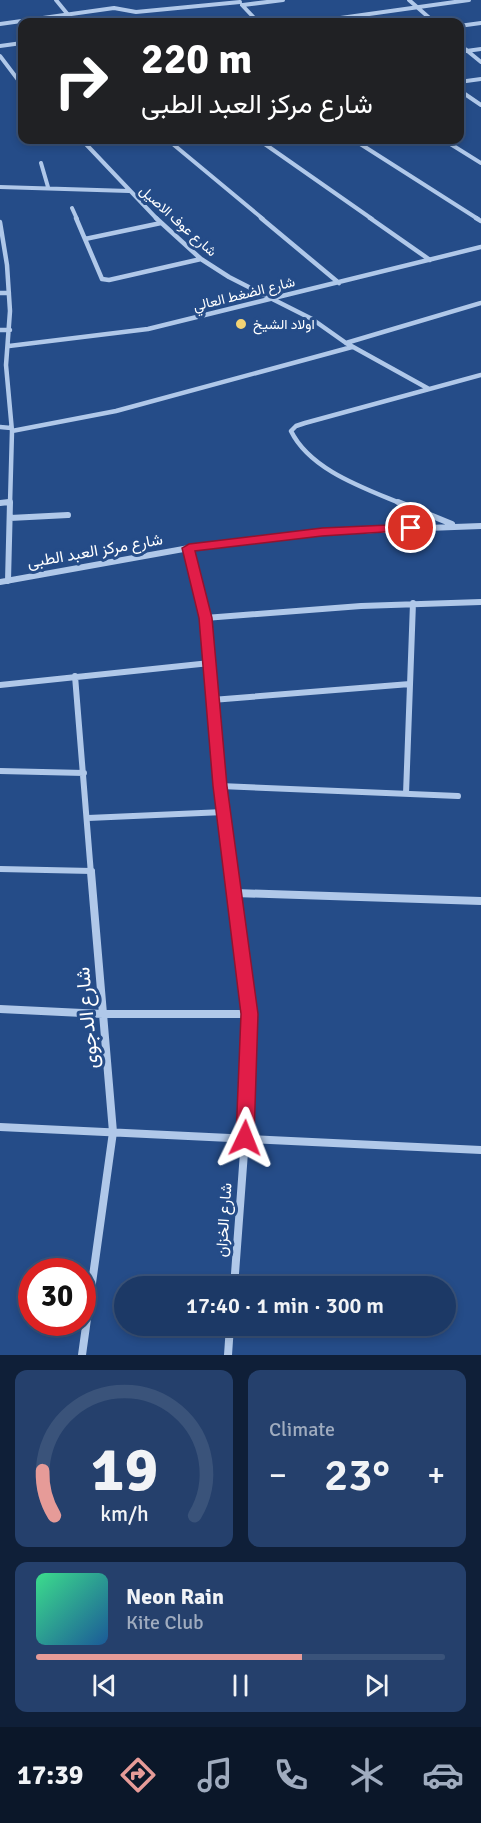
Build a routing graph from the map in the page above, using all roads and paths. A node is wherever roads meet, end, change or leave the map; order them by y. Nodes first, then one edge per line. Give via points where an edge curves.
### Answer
1 (56, 0) edge
2 (283, 0) edge
3 (409, 0) edge
4 (469, 0) edge
5 (240, 3) edge
6 (417, 7) junction
7 (68, 15) junction
8 (45, 18) edge
9 (71, 18) edge
10 (254, 18) edge
11 (340, 18) edge
12 (429, 18) edge
13 (18, 22) edge
14 (481, 23) edge
15 (0, 24) edge
16 (464, 25) edge
17 (18, 44) edge
18 (0, 46) edge
19 (464, 48) edge
20 (481, 49) edge
21 (464, 51) edge
22 (468, 51) junction
23 (0, 56) edge
24 (481, 62) edge
25 (18, 79) edge
26 (481, 79) edge
27 (464, 81) edge
28 (464, 93) edge
29 (481, 105) edge
30 (86, 144) edge
31 (173, 144) edge
32 (265, 144) edge
33 (360, 144) edge
34 (450, 144) edge
35 (481, 163) edge
36 (41, 164) dead end
37 (0, 187) edge
38 (48, 187) junction
39 (129, 191) junction
40 (72, 208) dead end
41 (481, 221) edge
42 (0, 222) edge
43 (161, 223) junction
44 (85, 238) junction
45 (1, 239) edge
46 (481, 247) edge
47 (201, 259) junction
48 (430, 260) junction
49 (7, 265) junction
50 (0, 266) edge
51 (339, 283) junction
52 (9, 292) junction
53 (0, 293) edge
54 (273, 300) junction
55 (481, 303) edge
56 (0, 330) edge
57 (10, 330) junction
58 (346, 343) junction
59 (9, 346) junction
60 (352, 347) junction
61 (3, 366) edge
62 (481, 375) edge
63 (429, 389) junction
64 (0, 427) edge
65 (11, 429) junction
66 (10, 502) junction
67 (0, 503) edge
68 (68, 515) dead end
69 (10, 518) junction
70 (455, 526) junction
71 (481, 526) edge
72 (189, 548) junction
73 (8, 581) junction
74 (0, 582) edge
75 (481, 602) edge
76 (413, 603) junction
77 (205, 618) junction
78 (210, 663) junction
79 (75, 676) junction
80 (410, 684) junction
81 (0, 685) edge
82 (212, 700) junction
83 (0, 771) edge
84 (84, 773) junction
85 (220, 786) junction
86 (406, 794) junction
87 (458, 796) dead end
88 (224, 812) junction
89 (87, 818) junction
90 (0, 869) edge
91 (92, 871) junction
92 (235, 893) junction
93 (481, 901) edge
94 (0, 1009) edge
95 (104, 1014) junction
96 (249, 1014) junction
97 (0, 1127) edge
98 (113, 1132) junction
99 (245, 1138) junction
100 (481, 1150) edge
101 (235, 1276) edge
102 (229, 1336) edge
103 (82, 1355) edge
104 (228, 1355) edge

1 - 7 street
2 - 5 street
3 - 6 street
4 - 6 street
5 - 7 street via 136,12 114,8
5 - 10 street
6 - 11 street
6 - 12 street
7 - 8 street
7 - 9 street
13 - 15 street
14 - 16 street
17 - 18 street
19 - 22 street
20 - 22 street
21 - 22 street
22 - 24 street
23 - 25 street
26 - 27 street
28 - 29 street
30 - 39 street, شارع عوف الاصيل
31 - 51 street
32 - 48 street
33 - 41 street
34 - 35 street
36 - 38 street
37 - 38 street
38 - 39 street
39 - 43 street, شارع عوف الاصيل
40 - 44 street
42 - 45 street
43 - 44 street
43 - 47 street, شارع عوف الاصيل
44 - 47 street via 105,280
45 - 49 street
46 - 48 street, شارع الضغط العالي
47 - 54 street, شارع عوف الاصيل
48 - 51 street, شارع الضغط العالي
49 - 50 street
49 - 52 street
51 - 54 street, شارع الضغط العالي
52 - 53 street
52 - 57 street
54 - 58 street, شارع عوف الاصيل via 312,319
54 - 59 street, شارع الضغط العالي via 140,331
55 - 58 street
56 - 57 street
57 - 59 street
58 - 60 street, شارع عوف الاصيل
59 - 61 street
60 - 63 street, شارع عوف الاصيل
60 - 65 street via 116,411
61 - 65 street
62 - 63 street
63 - 70 street via 296,426 292,437 308,456 349,480
64 - 65 street
65 - 66 street
66 - 67 street
66 - 69 street
68 - 69 street
69 - 73 street
70 - 71 street, شارع مركز العبد الطبى
70 - 72 street, شارع مركز العبد الطبى via 322,532
72 - 73 street, شارع مركز العبد الطبى
72 - 77 street, شارع الخزان
73 - 74 street, شارع مركز العبد الطبى
75 - 76 street
76 - 77 street
76 - 80 street
77 - 78 street, شارع الخزان
78 - 79 street
78 - 82 street, شارع الخزان
79 - 81 street
79 - 84 street, شارع الدجوى
80 - 82 street
80 - 86 street
82 - 85 street, شارع الخزان
83 - 84 street
84 - 89 street, شارع الدجوى
85 - 86 street
85 - 88 street, شارع الخزان
86 - 87 street
88 - 89 street
88 - 92 street, شارع الخزان
89 - 91 street, شارع الدجوى
90 - 91 street
91 - 95 street, شارع الدجوى
92 - 93 street
92 - 96 street, شارع الخزان
94 - 95 street
95 - 96 street
95 - 98 street, شارع الدجوى
96 - 99 street, شارع الخزان
97 - 98 street
98 - 99 street
98 - 103 street, شارع الدجوى
99 - 100 street
99 - 101 street, شارع الخزان
102 - 104 street

